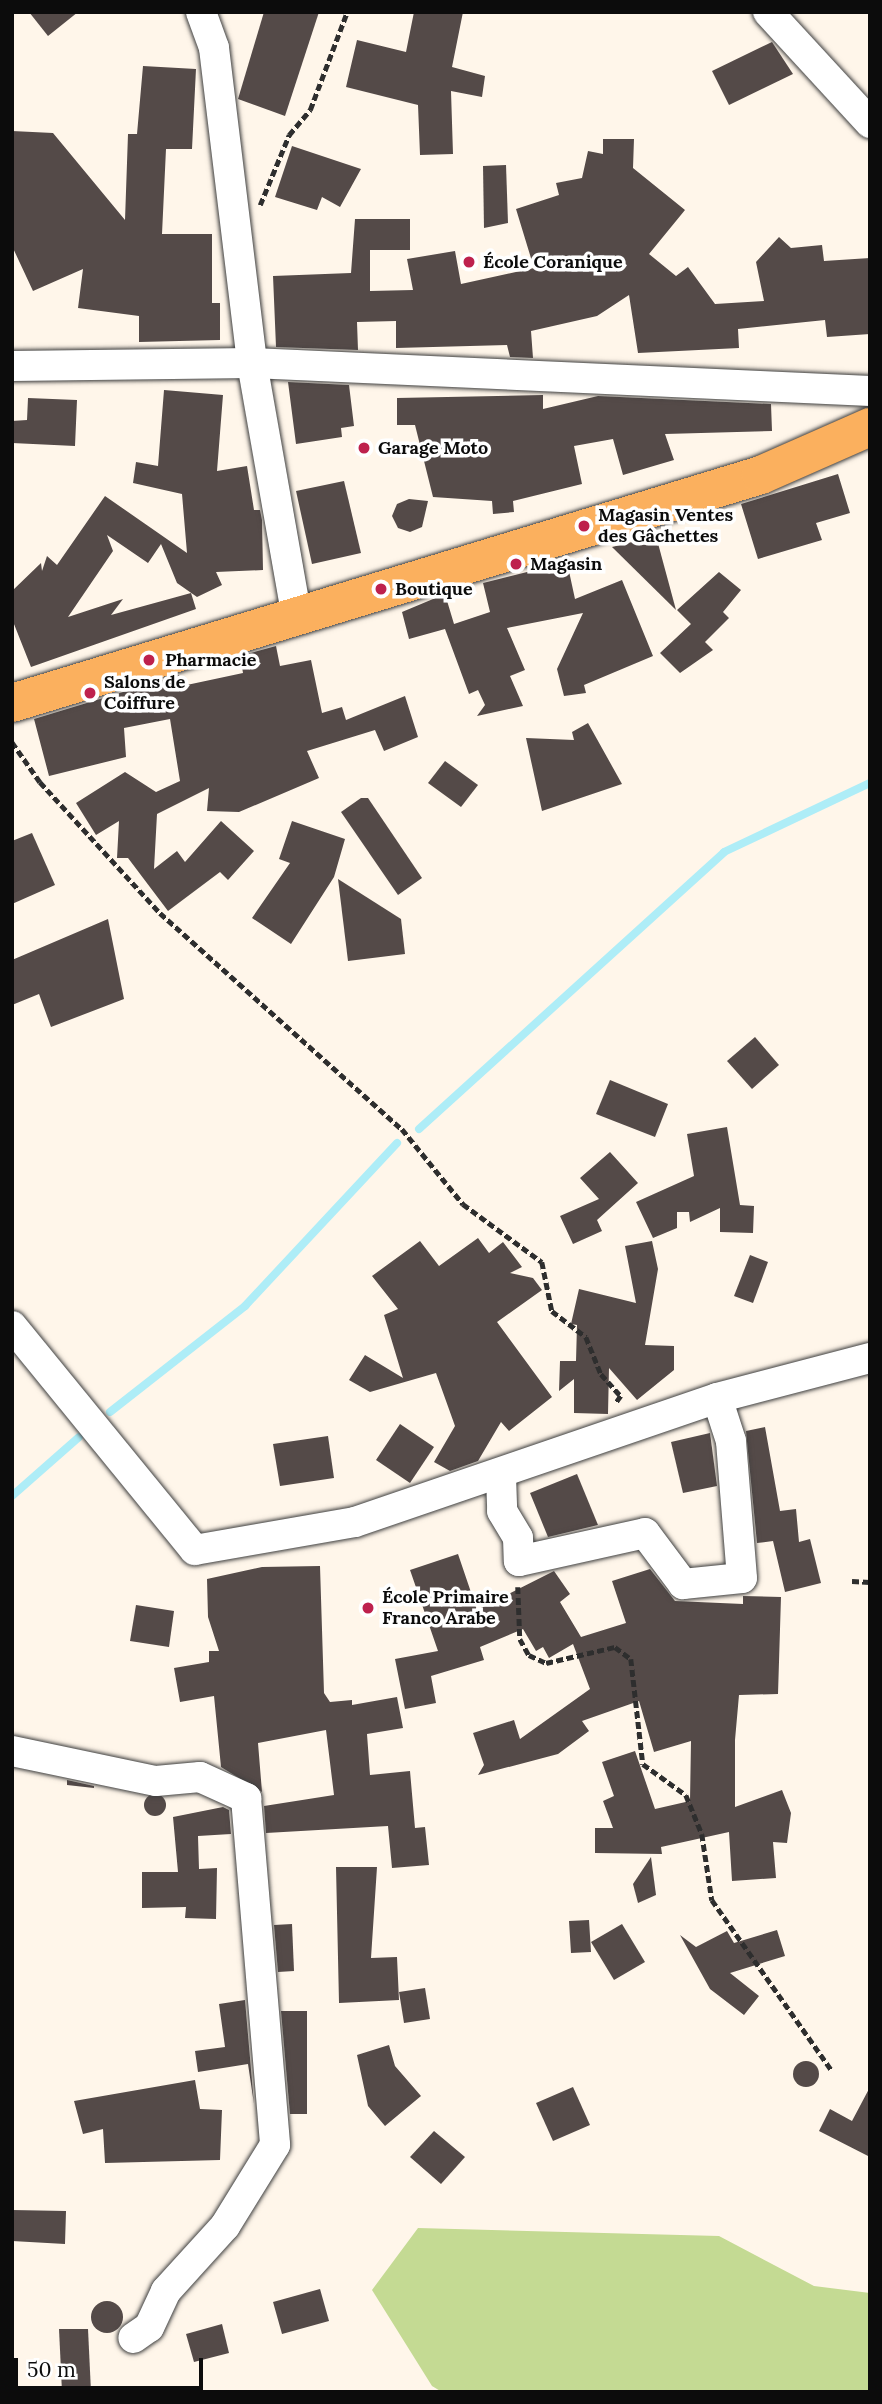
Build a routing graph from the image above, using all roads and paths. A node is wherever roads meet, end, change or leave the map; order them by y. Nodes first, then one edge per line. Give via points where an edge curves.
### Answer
1 (201, 12) edge
2 (347, 12) edge
3 (768, 12) edge
4 (870, 123) edge
5 (256, 214) dead end
6 (252, 363) junction
7 (12, 366) edge
8 (870, 391) edge
9 (870, 427) edge
10 (297, 618) junction
11 (12, 703) edge
12 (12, 742) edge
13 (12, 1326) edge
14 (870, 1358) edge
15 (717, 1398) junction
16 (593, 1439) junction
17 (500, 1476) junction
18 (519, 1561) junction
19 (852, 1581) dead end
20 (870, 1583) edge
21 (12, 1751) edge
22 (832, 2071) dead end
23 (133, 2338) dead end

1 - 6 street via 214,48
2 - 5 path via 310,110 289,135
3 - 4 street
6 - 7 street
6 - 8 street
6 - 10 street
9 - 10 main road via 761,475
10 - 11 main road
12 - 16 path via 40,782 160,913 402,1129 463,1205 542,1262 552,1311 586,1338 601,1374 621,1396
13 - 17 street via 195,1550 355,1522
14 - 15 street
15 - 16 street
15 - 18 street via 732,1441 742,1578 683,1584 645,1533
16 - 17 street
17 - 18 street via 502,1511 518,1538
18 - 22 path via 520,1639 529,1655 546,1663 615,1647 631,1659 643,1765 685,1795 702,1834 712,1899
19 - 20 path
21 - 23 street via 156,1781 200,1777 246,1798 275,2145 225,2226 166,2291 149,2327

